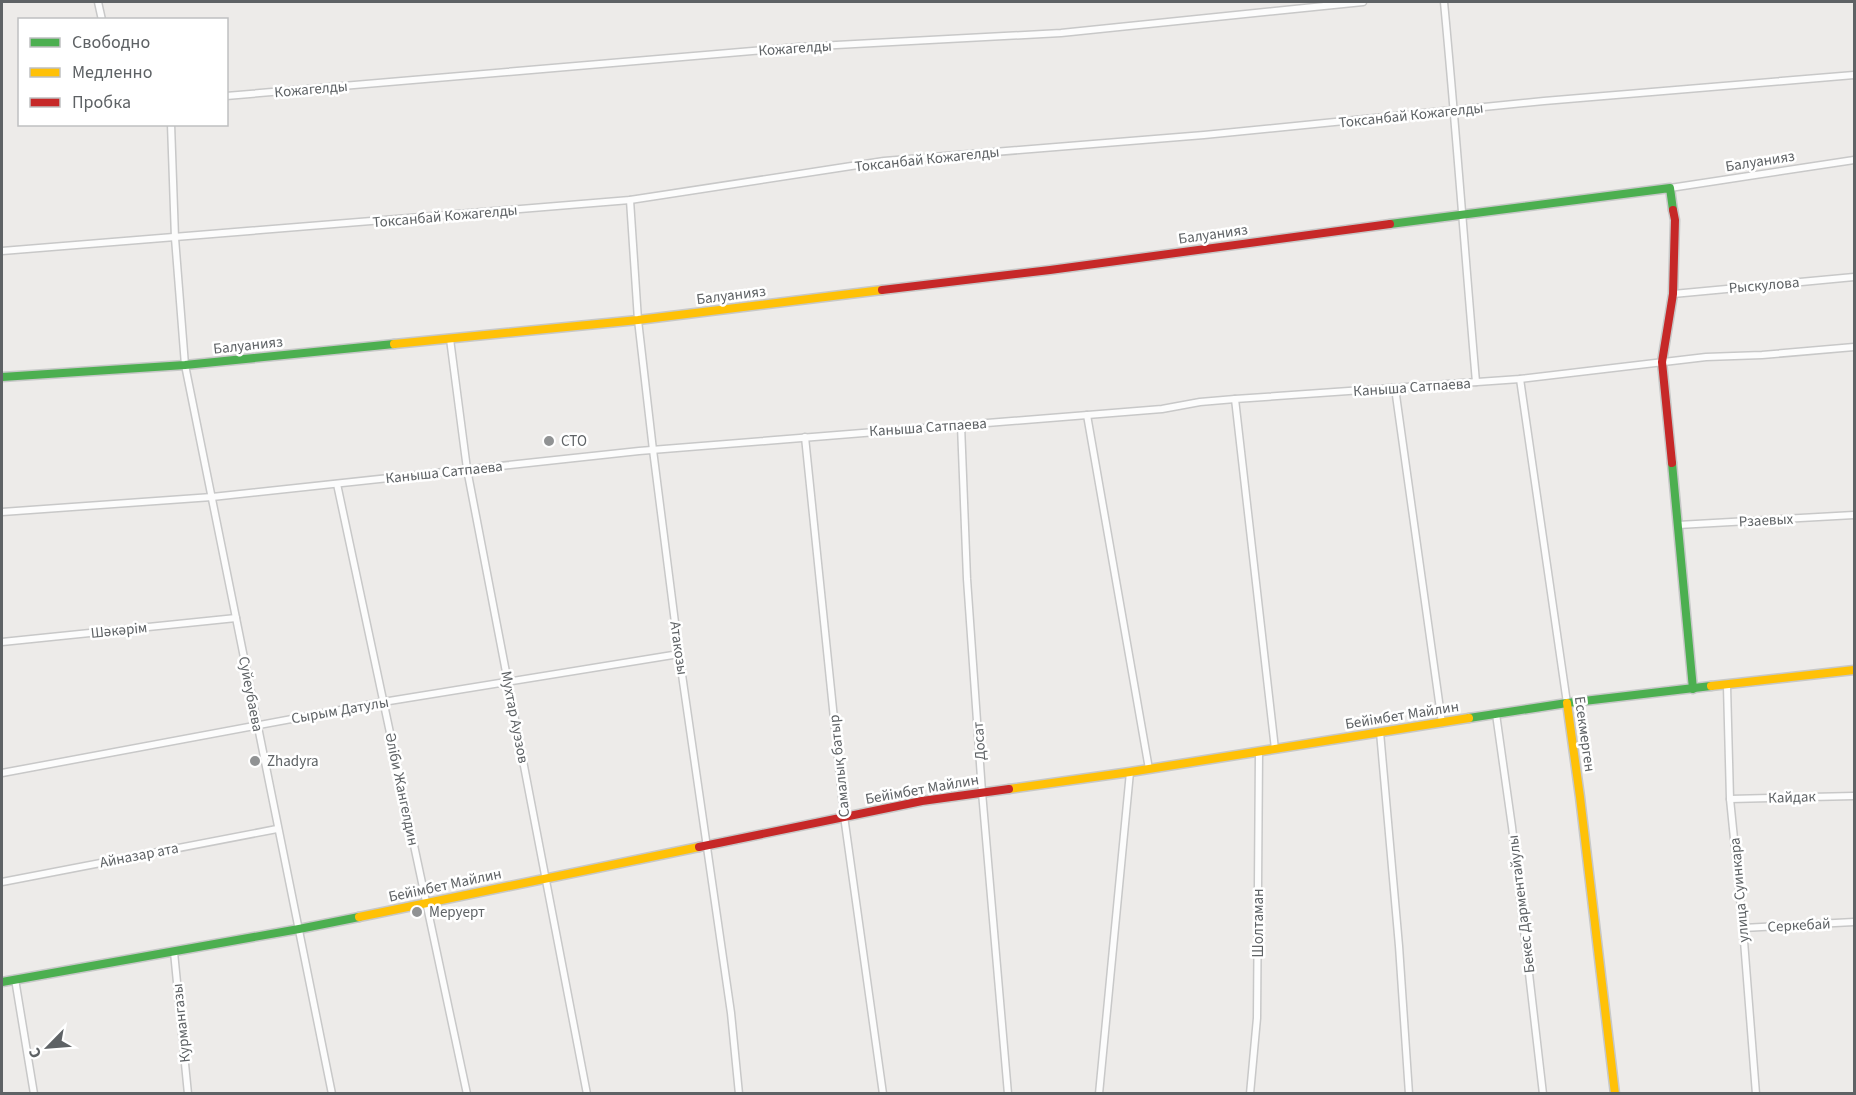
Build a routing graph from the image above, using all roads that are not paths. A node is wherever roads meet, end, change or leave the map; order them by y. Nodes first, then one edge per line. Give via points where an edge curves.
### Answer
1 (98, 2) edge
2 (1363, 2) edge
3 (1444, 2) edge
4 (102, 18) edge
5 (1854, 75) edge
6 (228, 96) edge
7 (1455, 111) junction
8 (171, 126) edge
9 (1854, 160) edge
10 (1670, 188) junction
11 (630, 201) junction
12 (1461, 215) junction
13 (175, 238) junction
14 (2, 251) edge
15 (1854, 277) edge
16 (1673, 294) junction
17 (638, 320) junction
18 (450, 339) junction
19 (1854, 347) edge
20 (1662, 362) junction
21 (185, 365) junction
22 (2, 377) edge
23 (1520, 379) junction
24 (1476, 382) junction
25 (1395, 388) junction
26 (1235, 399) junction
27 (1087, 415) junction
28 (961, 425) junction
29 (805, 437) junction
30 (653, 450) junction
31 (467, 470) junction
32 (337, 484) junction
33 (212, 497) junction
34 (2, 512) edge
35 (1854, 515) edge
36 (1677, 525) junction
37 (236, 618) junction
38 (2, 642) edge
39 (679, 654) junction
40 (1854, 670) edge
41 (508, 682) junction
42 (1727, 686) junction
43 (1693, 689) junction
44 (384, 702) junction
45 (1567, 703) junction
46 (1496, 714) junction
47 (1442, 723) junction
48 (257, 725) junction
49 (1380, 732) junction
50 (1275, 750) junction
51 (1259, 752) junction
52 (1149, 769) junction
53 (1130, 772) junction
54 (2, 773) edge
55 (982, 792) junction
56 (1854, 796) edge
57 (1730, 799) junction
58 (844, 816) junction
59 (277, 829) junction
60 (706, 845) junction
61 (547, 877) junction
62 (2, 882) edge
63 (426, 902) junction
64 (1854, 921) edge
65 (1743, 928) junction
66 (300, 929) junction
67 (174, 952) junction
68 (15, 979) junction
69 (2, 982) edge
70 (34, 1094) edge
71 (188, 1094) edge
72 (332, 1094) edge
73 (467, 1094) edge
74 (587, 1094) edge
75 (739, 1094) edge
76 (883, 1094) edge
77 (1008, 1094) edge
78 (1099, 1094) edge
79 (1250, 1094) edge
80 (1409, 1094) edge
81 (1543, 1094) edge
82 (1615, 1094) edge
83 (1756, 1094) edge

1 - 4 street
2 - 6 street, Кожагелды via 1061,33 799,47
3 - 7 street
5 - 7 street, Токсанбай Кожагелды
7 - 11 street, Токсанбай Кожагелды via 884,161
7 - 12 street
8 - 13 street, Суйеубаева
9 - 10 street, Балуанияз
10 - 12 street, Балуанияз
10 - 16 street via 1675,220
11 - 13 street, Токсанбай Кожагелды
11 - 17 street, Атакозы
12 - 17 street, Балуанияз
12 - 24 street
13 - 14 street, Токсанбай Кожагелды
13 - 21 street, Суйеубаева
15 - 16 street, Рыскулова
16 - 20 street
17 - 18 street, Балуанияз
17 - 30 street, Атакозы
18 - 21 street, Балуанияз
18 - 31 street, Мухтар Ауэзов
19 - 20 street, Каныша Сатпаева
20 - 23 street, Каныша Сатпаева
20 - 36 street
21 - 22 street, Балуанияз
21 - 33 street, Суйеубаева
23 - 24 street, Каныша Сатпаева
23 - 45 street, Eсекмерген
24 - 25 street, Каныша Сатпаева
25 - 26 street, Каныша Сатпаева
25 - 47 street
26 - 27 street, Каныша Сатпаева
26 - 50 street
27 - 28 street, Каныша Сатпаева
27 - 52 street
28 - 29 street, Каныша Сатпаева
28 - 55 street, Досат
29 - 30 street, Каныша Сатпаева
29 - 58 street, Самалық батыр
30 - 31 street, Каныша Сатпаева
30 - 39 street, Атакозы
31 - 32 street, Каныша Сатпаева
31 - 41 street, Мухтар Ауэзов
32 - 33 street, Каныша Сатпаева
32 - 44 street, Әліби Жангелдин
33 - 34 street, Каныша Сатпаева
33 - 37 street, Суйеубаева
35 - 36 street, Рзаевых
36 - 43 street
37 - 38 street, Шәкәрім
37 - 48 street, Суйеубаева
39 - 41 street, Сырым Датулы
39 - 60 street, Атакозы
40 - 42 street, Бейімбет Майлин
41 - 44 street, Сырым Датулы
41 - 61 street, Мухтар Ауэзов
42 - 43 street, Бейімбет Майлин
42 - 57 street, улица Суинкара
43 - 45 street, Бейімбет Майлин
44 - 48 street, Сырым Датулы
44 - 63 street, Әліби Жангелдин
45 - 46 street, Бейімбет Майлин
45 - 82 street, Eсекмерген
46 - 47 street, Бейімбет Майлин
46 - 81 street, Бекес Дарментайулы
47 - 49 street, Бейімбет Майлин
48 - 54 street, Сырым Датулы
48 - 59 street, Суйеубаева
49 - 50 street, Бейімбет Майлин
49 - 80 street
50 - 51 street, Бейімбет Майлин
51 - 52 street, Бейімбет Майлин
51 - 79 street, Шолтаман via 1257,1018
52 - 53 street, Бейімбет Майлин
53 - 55 street, Бейімбет Майлин
53 - 78 street
55 - 58 street, Бейімбет Майлин
55 - 77 street, Досат
56 - 57 street, Кайдак
57 - 65 street, улица Суинкара
58 - 60 street, Бейімбет Майлин
58 - 76 street, Самалық батыр
59 - 62 street, Айназар ата
59 - 66 street, Суйеубаева
60 - 61 street, Бейімбет Майлин
60 - 75 street, Атакозы
61 - 63 street, Бейімбет Майлин
61 - 74 street, Мухтар Ауэзов
63 - 66 street, Бейімбет Майлин
63 - 73 street, Әліби Жангелдин
64 - 65 street, Серкебай
65 - 83 street, улица Суинкара
66 - 67 street, Бейімбет Майлин
66 - 72 street, Суйеубаева
67 - 68 street, Бейімбет Майлин
67 - 71 street, Курмангазы
68 - 69 street, Бейімбет Майлин
68 - 70 street

